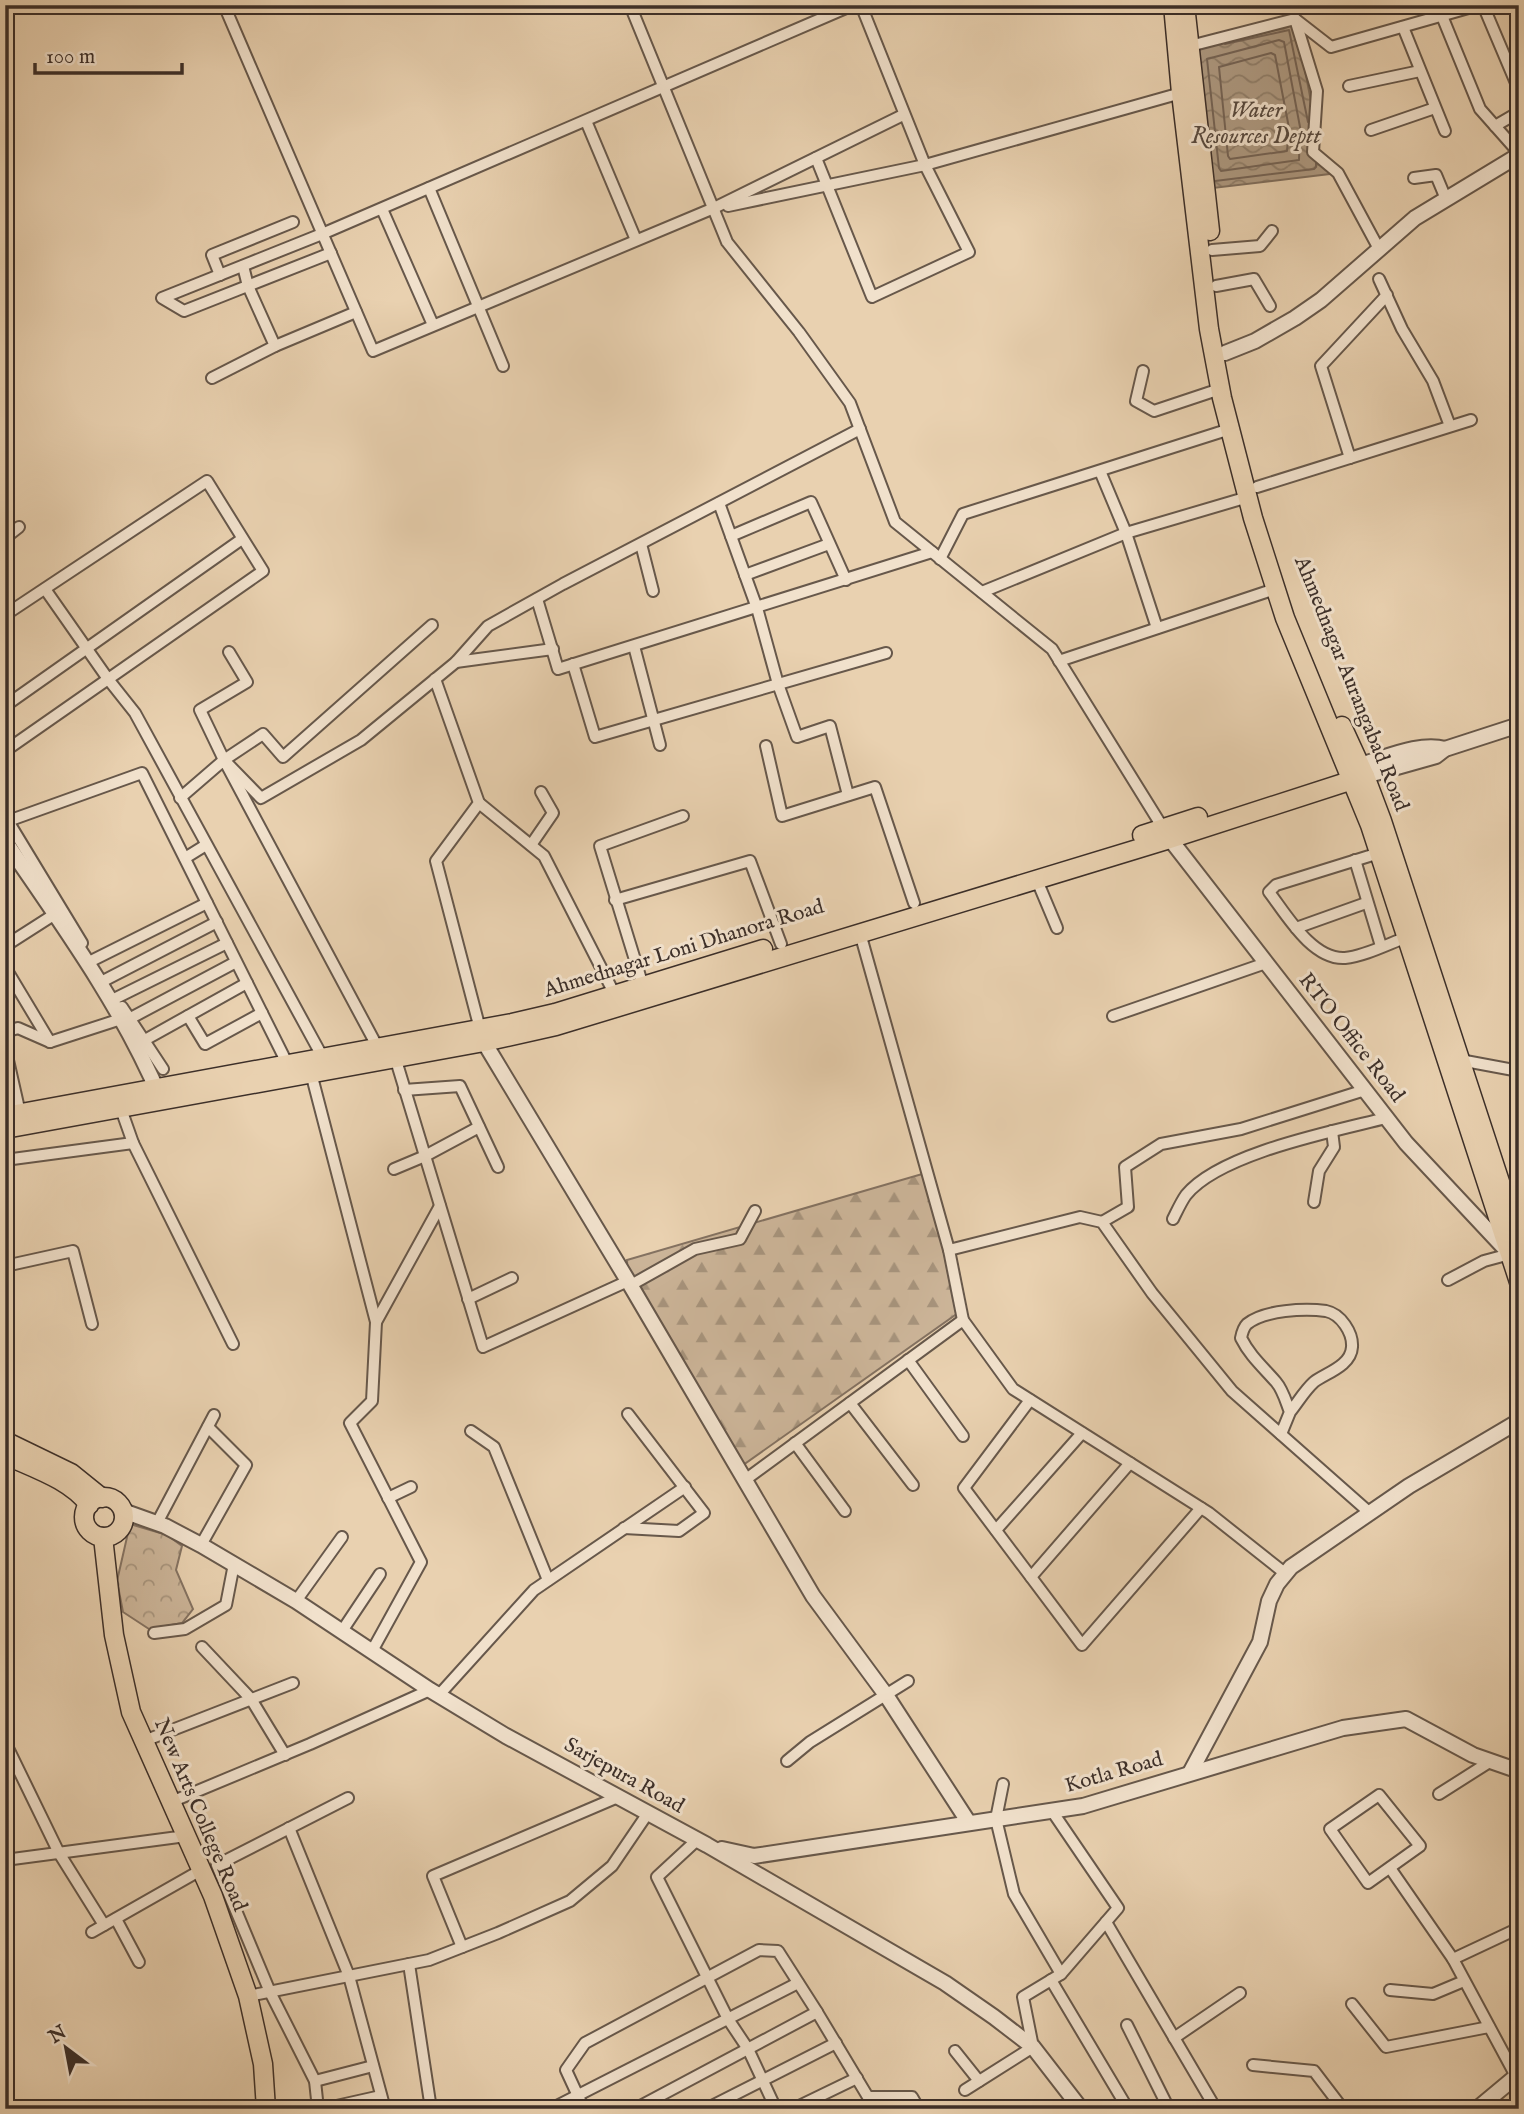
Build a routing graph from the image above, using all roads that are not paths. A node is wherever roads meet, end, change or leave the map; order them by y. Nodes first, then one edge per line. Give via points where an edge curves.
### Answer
1 (224, 5) edge
2 (630, 5) edge
3 (853, 5) edge
4 (861, 5) edge
5 (1173, 5) edge
6 (1185, 5) edge
7 (1481, 5) edge
8 (1442, 16) junction
9 (1295, 19) junction
10 (1402, 27) junction
11 (1190, 46) junction
12 (1420, 71) junction
13 (1516, 78) edge
14 (1349, 86) dead end
15 (665, 87) junction
16 (1519, 90) edge
17 (1181, 93) junction
18 (1435, 108) junction
19 (1519, 112) edge
20 (903, 115) junction
21 (586, 121) junction
22 (1495, 126) junction
23 (1371, 130) dead end
24 (1445, 131) dead end
25 (1519, 154) edge
26 (816, 158) junction
27 (925, 165) junction
28 (1414, 178) dead end
29 (828, 186) junction
30 (429, 188) junction
31 (1446, 199) junction
32 (715, 208) junction
33 (382, 209) junction
34 (293, 222) dead end
35 (1272, 231) dead end
36 (322, 234) junction
37 (253, 238) junction
38 (636, 240) junction
39 (1378, 249) junction
40 (1212, 250) junction
41 (331, 253) junction
42 (262, 258) junction
43 (243, 266) junction
44 (220, 275) junction
45 (1379, 279) dead end
46 (248, 286) junction
47 (1216, 286) junction
48 (1387, 295) junction
49 (479, 306) junction
50 (1270, 306) dead end
51 (356, 312) junction
52 (433, 326) junction
53 (275, 346) junction
54 (1225, 353) junction
55 (503, 366) dead end
56 (1143, 371) dead end
57 (212, 378) dead end
58 (1220, 389) junction
59 (1471, 420) dead end
60 (1450, 426) junction
61 (860, 429) junction
62 (1230, 429) junction
63 (1350, 458) junction
64 (1100, 471) junction
65 (1252, 492) junction
66 (719, 503) junction
67 (19, 527) dead end
68 (1126, 533) junction
69 (731, 536) junction
70 (5, 538) edge
71 (243, 539) junction
72 (641, 544) junction
73 (829, 544) junction
74 (936, 556) junction
75 (745, 575) junction
76 (846, 580) junction
77 (45, 589) junction
78 (1275, 589) junction
79 (653, 591) dead end
80 (982, 592) junction
81 (537, 599) junction
82 (757, 608) junction
83 (5, 615) edge
84 (432, 625) dead end
85 (1157, 628) junction
86 (634, 646) junction
87 (86, 649) junction
88 (553, 649) junction
89 (229, 652) dead end
90 (886, 653) dead end
91 (1059, 661) junction
92 (456, 662) junction
93 (573, 664) junction
94 (108, 679) junction
95 (435, 679) junction
96 (778, 684) junction
97 (5, 706) edge
98 (653, 720) junction
99 (1519, 725) edge
100 (660, 745) dead end
101 (766, 746) dead end
102 (5, 751) edge
103 (224, 760) junction
104 (1356, 772) junction
105 (541, 792) dead end
106 (848, 795) junction
107 (180, 798) junction
108 (479, 803) junction
109 (683, 816) dead end
110 (1166, 834) junction
111 (5, 841) edge
112 (206, 845) junction
113 (531, 845) junction
114 (1379, 853) junction
115 (185, 858) junction
116 (1355, 860) junction
117 (1036, 878) junction
118 (615, 900) junction
119 (207, 902) junction
120 (915, 902) junction
121 (1366, 903) junction
122 (55, 914) junction
123 (217, 922) junction
124 (1057, 928) dead end
125 (1296, 928) junction
126 (860, 933) junction
127 (1407, 937) junction
128 (227, 943) junction
129 (781, 944) junction
130 (5, 946) edge
131 (1381, 946) junction
132 (93, 960) junction
133 (236, 962) junction
134 (1266, 963) junction
135 (5, 967) edge
136 (105, 980) junction
137 (247, 983) junction
138 (643, 986) junction
139 (615, 995) junction
140 (116, 998) junction
141 (262, 1013) junction
142 (188, 1016) junction
143 (1114, 1016) dead end
144 (125, 1019) junction
145 (5, 1032) edge
146 (482, 1035) junction
147 (143, 1041) junction
148 (50, 1042) junction
149 (377, 1046) junction
150 (5, 1047) edge
151 (322, 1056) junction
152 (395, 1057) junction
153 (1460, 1060) junction
154 (287, 1063) junction
155 (163, 1069) dead end
156 (1519, 1071) edge
157 (311, 1073) junction
158 (404, 1090) junction
159 (1365, 1090) junction
160 (159, 1095) junction
161 (121, 1109) junction
162 (13, 1114) edge
163 (1386, 1118) junction
164 (479, 1127) junction
165 (5, 1129) edge
166 (1332, 1131) junction
167 (133, 1143) junction
168 (425, 1156) junction
169 (5, 1160) edge
170 (498, 1167) dead end
171 (394, 1169) dead end
172 (1314, 1202) dead end
173 (440, 1206) junction
174 (755, 1211) dead end
175 (1173, 1219) dead end
176 (1102, 1222) junction
177 (1514, 1247) edge
178 (949, 1250) junction
179 (5, 1266) edge
180 (512, 1278) dead end
181 (1448, 1280) dead end
182 (1519, 1282) edge
183 (630, 1283) junction
184 (468, 1299) junction
185 (963, 1320) junction
186 (376, 1322) junction
187 (92, 1324) dead end
188 (233, 1344) dead end
189 (908, 1360) junction
190 (1030, 1400) junction
191 (850, 1403) junction
192 (1290, 1412) junction
193 (628, 1414) dead end
194 (214, 1415) dead end
195 (1519, 1421) edge
196 (208, 1427) junction
197 (471, 1431) dead end
198 (1082, 1433) junction
199 (1281, 1434) junction
200 (964, 1436) dead end
201 (5, 1441) edge
202 (795, 1443) junction
203 (5, 1455) edge
204 (1130, 1463) junction
205 (745, 1480) junction
206 (913, 1485) dead end
207 (685, 1486) junction
208 (411, 1487) dead end
209 (388, 1498) junction
210 (95, 1502) junction
211 (1200, 1508) junction
212 (124, 1511) junction
213 (845, 1511) dead end
214 (1370, 1513) junction
215 (157, 1523) junction
216 (624, 1528) junction
217 (996, 1530) junction
218 (103, 1537) junction
219 (342, 1537) dead end
220 (201, 1545) junction
221 (234, 1564) junction
222 (380, 1574) dead end
223 (1286, 1574) junction
224 (1031, 1577) junction
225 (548, 1580) junction
226 (296, 1601) junction
227 (342, 1631) junction
228 (154, 1633) dead end
229 (202, 1647) dead end
230 (372, 1651) junction
231 (908, 1681) dead end
232 (293, 1683) dead end
233 (435, 1693) junction
234 (887, 1695) junction
235 (251, 1699) junction
236 (144, 1741) junction
237 (5, 1742) edge
238 (285, 1755) junction
239 (787, 1761) dead end
240 (1491, 1761) junction
241 (1519, 1771) edge
242 (1189, 1773) junction
243 (1003, 1784) dead end
244 (1439, 1794) dead end
245 (618, 1797) junction
246 (348, 1798) dead end
247 (171, 1802) junction
248 (1052, 1811) junction
249 (648, 1813) junction
250 (996, 1819) junction
251 (969, 1824) junction
252 (289, 1828) junction
253 (186, 1836) junction
254 (702, 1842) junction
255 (59, 1853) junction
256 (5, 1860) edge
257 (1390, 1868) junction
258 (201, 1870) junction
259 (116, 1919) junction
260 (1106, 1922) junction
261 (104, 1925) junction
262 (1519, 1928) edge
263 (92, 1932) dead end
264 (463, 1947) junction
265 (1453, 1959) junction
266 (139, 1962) dead end
267 (409, 1964) junction
268 (349, 1976) junction
269 (1056, 1977) junction
270 (707, 1978) junction
271 (1464, 1981) junction
272 (798, 1983) junction
273 (1390, 1990) dead end
274 (270, 1992) junction
275 (1240, 1993) dead end
276 (248, 1996) junction
277 (1352, 2004) dead end
278 (817, 2012) junction
279 (728, 2019) junction
280 (1127, 2025) dead end
281 (1489, 2027) junction
282 (1174, 2038) junction
283 (836, 2043) junction
284 (1032, 2047) junction
285 (748, 2049) junction
286 (956, 2051) dead end
287 (1253, 2065) dead end
288 (373, 2066) junction
289 (857, 2078) junction
290 (1518, 2078) edge
291 (762, 2080) junction
292 (315, 2081) junction
293 (979, 2081) junction
294 (965, 2090) dead end
295 (381, 2096) junction
296 (578, 2096) junction
297 (266, 2109) edge
298 (320, 2109) edge
299 (385, 2109) edge
300 (431, 2109) edge
301 (551, 2109) edge
302 (584, 2109) edge
303 (635, 2109) edge
304 (706, 2109) edge
305 (776, 2109) edge
306 (793, 2109) edge
307 (919, 2109) edge
308 (1081, 2109) edge
309 (1128, 2109) edge
310 (1169, 2109) edge
311 (1216, 2109) edge
312 (1343, 2109) edge
313 (1477, 2109) edge

1 - 36 street
2 - 15 street
3 - 15 street
4 - 20 street
5 - 17 main road
6 - 11 main road, Ahmednagar Aurangabad Road
7 - 8 street
7 - 13 street
8 - 10 street
8 - 22 street via 1480,109
9 - 10 street via 1331,47
9 - 11 street
9 - 39 street via 1317,91 1313,152 1338,173
10 - 12 street
11 - 40 main road, Ahmednagar Aurangabad Road
12 - 14 street
12 - 18 street
13 - 16 street
15 - 21 street
15 - 32 street
17 - 27 street
17 - 58 main road
18 - 23 street
18 - 24 street
19 - 22 street
20 - 26 street
20 - 27 street
21 - 30 street
21 - 38 street
22 - 25 street
25 - 31 street
26 - 29 street
26 - 32 street
27 - 29 street
27 - 29 street via 969,251 872,297
28 - 31 street via 1436,175
29 - 32 street
30 - 33 street
30 - 49 street
31 - 39 street
32 - 38 street
32 - 61 street via 727,242 850,402
33 - 36 street
33 - 52 street
34 - 37 street
35 - 40 street via 1260,246
36 - 41 street
36 - 42 street
37 - 42 street
37 - 44 street via 212,256
38 - 49 street
39 - 54 street via 1296,318
40 - 47 main road, Ahmednagar Aurangabad Road
41 - 46 street
41 - 51 street
42 - 43 street
43 - 44 street
43 - 46 street
44 - 46 street via 162,298 184,311
45 - 48 street
46 - 53 street
47 - 50 street via 1254,279
47 - 54 main road, Ahmednagar Aurangabad Road
48 - 60 street via 1433,381
48 - 63 street via 1321,366
49 - 52 street
49 - 55 street
51 - 52 street via 373,351
51 - 53 street
53 - 57 street
54 - 65 main road, Ahmednagar Aurangabad Road
56 - 58 street via 1136,401 1154,411
58 - 62 main road
59 - 60 street
60 - 63 street
61 - 66 street
61 - 74 street via 895,522
62 - 64 street
62 - 65 main road
63 - 65 street
64 - 68 street
64 - 74 street via 963,514
65 - 68 street
65 - 78 main road
65 - 104 main road, Ahmednagar Aurangabad Road
66 - 69 street
66 - 72 street
67 - 70 street
68 - 80 street
68 - 85 street
69 - 73 street via 811,502
69 - 75 street
71 - 77 street via 207,481
71 - 87 street
71 - 94 street via 263,571
72 - 79 street
72 - 81 street
73 - 75 street
73 - 76 street
74 - 76 street
74 - 80 street
75 - 82 street
76 - 82 street
77 - 83 street
77 - 87 street
78 - 85 street
78 - 104 main road
80 - 91 street via 1052,649
81 - 88 street
81 - 92 street via 488,626
82 - 86 street
82 - 96 street
84 - 103 street via 283,757 263,734
85 - 91 street
86 - 93 street
86 - 98 street
87 - 94 street
87 - 97 street
88 - 92 street
88 - 93 street via 558,669
89 - 103 street via 247,682 200,710
90 - 96 street
91 - 110 street
92 - 95 street
93 - 98 street via 595,737
94 - 102 street
94 - 107 street via 135,713
95 - 103 street via 361,740 261,798
95 - 108 street
96 - 98 street
96 - 106 street via 797,737 830,726
98 - 100 street
99 - 104 street
101 - 106 street via 782,816
103 - 107 street
103 - 149 street
104 - 110 main road, Ahmednagar Loni Dhanora Road
104 - 114 main road
104 - 153 main road, Ahmednagar Aurangabad Road
105 - 113 street via 553,813
106 - 120 street via 875,787
107 - 112 street
108 - 113 street
108 - 146 street via 436,862
109 - 118 street via 600,846
110 - 117 main road, Ahmednagar Loni Dhanora Road
110 - 120 main road, Ahmednagar Loni Dhanora Road
110 - 134 street, RTO Office Road
111 - 122 street
112 - 115 street
112 - 151 street
113 - 139 street via 544,856
114 - 116 street
114 - 127 main road
115 - 119 street
115 - 132 street via 142,773 8,821
116 - 121 street
116 - 125 street via 1276,885 1269,892
117 - 124 street
117 - 126 main road, Ahmednagar Loni Dhanora Road
118 - 129 street via 750,861
118 - 138 street
119 - 123 street
119 - 132 street
120 - 129 main road, Ahmednagar Loni Dhanora Road
121 - 125 street
121 - 131 street
122 - 130 street
122 - 144 street
123 - 128 street
123 - 136 street
125 - 131 street via 1332,956 1343,958
126 - 146 main road, Ahmednagar Loni Dhanora Road via 556,1026
126 - 178 street
127 - 131 street
127 - 177 main road
128 - 133 street
128 - 140 street
129 - 138 main road, Ahmednagar Loni Dhanora Road
132 - 136 street
133 - 137 street
133 - 144 street
134 - 143 street
134 - 159 street, RTO Office Road
135 - 148 street
136 - 140 street
137 - 141 street
137 - 142 street
138 - 139 main road, Ahmednagar Loni Dhanora Road
139 - 146 main road, Ahmednagar Loni Dhanora Road
140 - 144 street
141 - 142 street via 205,1044
141 - 154 street
142 - 147 street
144 - 147 street
144 - 148 street
144 - 160 street
145 - 148 street via 18,1028
146 - 149 main road, Ahmednagar Loni Dhanora Road
146 - 152 main road, Ahmednagar Loni Dhanora Road
146 - 183 street
147 - 155 street
149 - 151 main road, Ahmednagar Loni Dhanora Road
150 - 162 street
151 - 154 main road, Ahmednagar Loni Dhanora Road
152 - 157 main road, Ahmednagar Loni Dhanora Road
152 - 158 street
153 - 156 street
153 - 177 main road, Ahmednagar Aurangabad Road
154 - 160 main road, Ahmednagar Loni Dhanora Road
157 - 160 main road, Ahmednagar Loni Dhanora Road
157 - 186 street
158 - 164 street via 460,1086
158 - 168 street
159 - 163 street, RTO Office Road
159 - 176 street via 1241,1129 1161,1144 1125,1167 1128,1206
160 - 161 main road, Ahmednagar Loni Dhanora Road
160 - 162 main road, Ahmednagar Loni Dhanora Road
161 - 165 main road, Ahmednagar Loni Dhanora Road
161 - 167 street
163 - 166 street
163 - 177 street, RTO Office Road
164 - 168 street
164 - 170 street
166 - 172 street via 1334,1147 1319,1171
166 - 175 street via 1231,1165 1187,1194
167 - 169 street
167 - 188 street
168 - 171 street
168 - 173 street
173 - 184 street
173 - 186 street
174 - 183 street via 740,1239 695,1249
176 - 178 street via 1080,1217
176 - 199 street via 1152,1293 1232,1391
177 - 181 street
177 - 182 main road
178 - 185 street
179 - 187 street via 73,1251
180 - 184 street
183 - 184 street via 483,1347
183 - 205 street
185 - 189 street
185 - 190 street via 1013,1389
186 - 209 street via 372,1401 350,1423
189 - 191 street
189 - 200 street
190 - 198 street
190 - 217 street via 964,1488
191 - 202 street
191 - 206 street
192 - 192 street via 1275,1381 1247,1349 1241,1338 1243,1329 1268,1315 1327,1311 1347,1328 1353,1351 1345,1362 1313,1383
192 - 199 street
193 - 207 street
194 - 196 street
195 - 214 street
196 - 215 street
196 - 220 street via 246,1465
197 - 225 street via 495,1447
198 - 204 street
198 - 217 street
199 - 214 street
201 - 210 main road via 71,1473
202 - 205 street
202 - 213 street
203 - 210 main road
204 - 211 street
204 - 224 street
205 - 234 street via 813,1596
207 - 216 street
207 - 216 street via 704,1513 680,1531
208 - 209 street
209 - 230 street via 421,1562
210 - 212 main road via 111,1498
210 - 218 main road via 85,1523
211 - 223 street
211 - 224 street via 1082,1645
212 - 215 street, Sarjepura Road
212 - 218 main road via 120,1530
214 - 223 street
215 - 220 street, Sarjepura Road
216 - 225 street
217 - 224 street
218 - 236 main road, New Arts College Road via 114,1635 131,1712
219 - 226 street
220 - 221 street, Sarjepura Road
221 - 226 street, Sarjepura Road
221 - 228 street via 226,1605 185,1629
222 - 227 street
223 - 242 street via 1269,1601 1260,1642
225 - 233 street
226 - 227 street, Sarjepura Road
227 - 230 street, Sarjepura Road
229 - 235 street
230 - 233 street, Sarjepura Road
231 - 234 street
232 - 235 street
233 - 238 street
233 - 245 street, Sarjepura Road
234 - 239 street
234 - 251 street
235 - 236 street
235 - 238 street
236 - 247 main road, New Arts College Road
237 - 255 street
238 - 247 street
240 - 241 street, Kotla Road
240 - 242 street, Kotla Road via 1406,1719 1343,1728
240 - 244 street
242 - 248 street, Kotla Road
243 - 250 street
245 - 249 street, Sarjepura Road
245 - 264 street via 433,1876
246 - 252 street
247 - 253 main road, New Arts College Road
248 - 250 street, Kotla Road
248 - 260 street via 1118,1908
249 - 254 street, Sarjepura Road
249 - 264 street via 612,1866 570,1901
250 - 251 street, Kotla Road
250 - 269 street via 1014,1894
251 - 254 street, Kotla Road via 754,1856
252 - 268 street
252 - 274 street via 217,1866
253 - 255 street
253 - 258 main road, New Arts College Road
254 - 270 street via 657,1877
254 - 284 street, Sarjepura Road via 944,1983
255 - 256 street
255 - 261 street
257 - 257 street via 1420,1846 1379,1795 1330,1829 1368,1883
257 - 265 street
258 - 259 street
258 - 276 main road, New Arts College Road
259 - 261 street
259 - 266 street
260 - 269 street
260 - 282 street
261 - 263 street
262 - 265 street
264 - 267 street
265 - 271 street
267 - 268 street
267 - 300 street
268 - 274 street
268 - 288 street
269 - 284 street via 1023,1997
269 - 309 street
270 - 272 street via 759,1950 778,1951
270 - 279 street
270 - 296 street via 585,2043 566,2070
271 - 273 street via 1433,1994
271 - 281 street
272 - 278 street
272 - 279 street
274 - 276 street
274 - 292 street
275 - 282 street
276 - 297 main road, New Arts College Road via 263,2064
277 - 281 street via 1386,2047
278 - 283 street
278 - 285 street
279 - 285 street
279 - 296 street
280 - 310 street
281 - 290 street
282 - 311 street
283 - 289 street
283 - 291 street
284 - 293 street
284 - 308 street, Sarjepura Road
285 - 291 street
285 - 303 street
286 - 293 street
287 - 312 street via 1314,2071
288 - 292 street
288 - 295 street
289 - 306 street
289 - 307 street via 868,2097 912,2097
290 - 313 street
291 - 304 street
291 - 305 street
292 - 298 street
293 - 294 street
295 - 298 street
295 - 299 street
296 - 301 street
296 - 302 street

